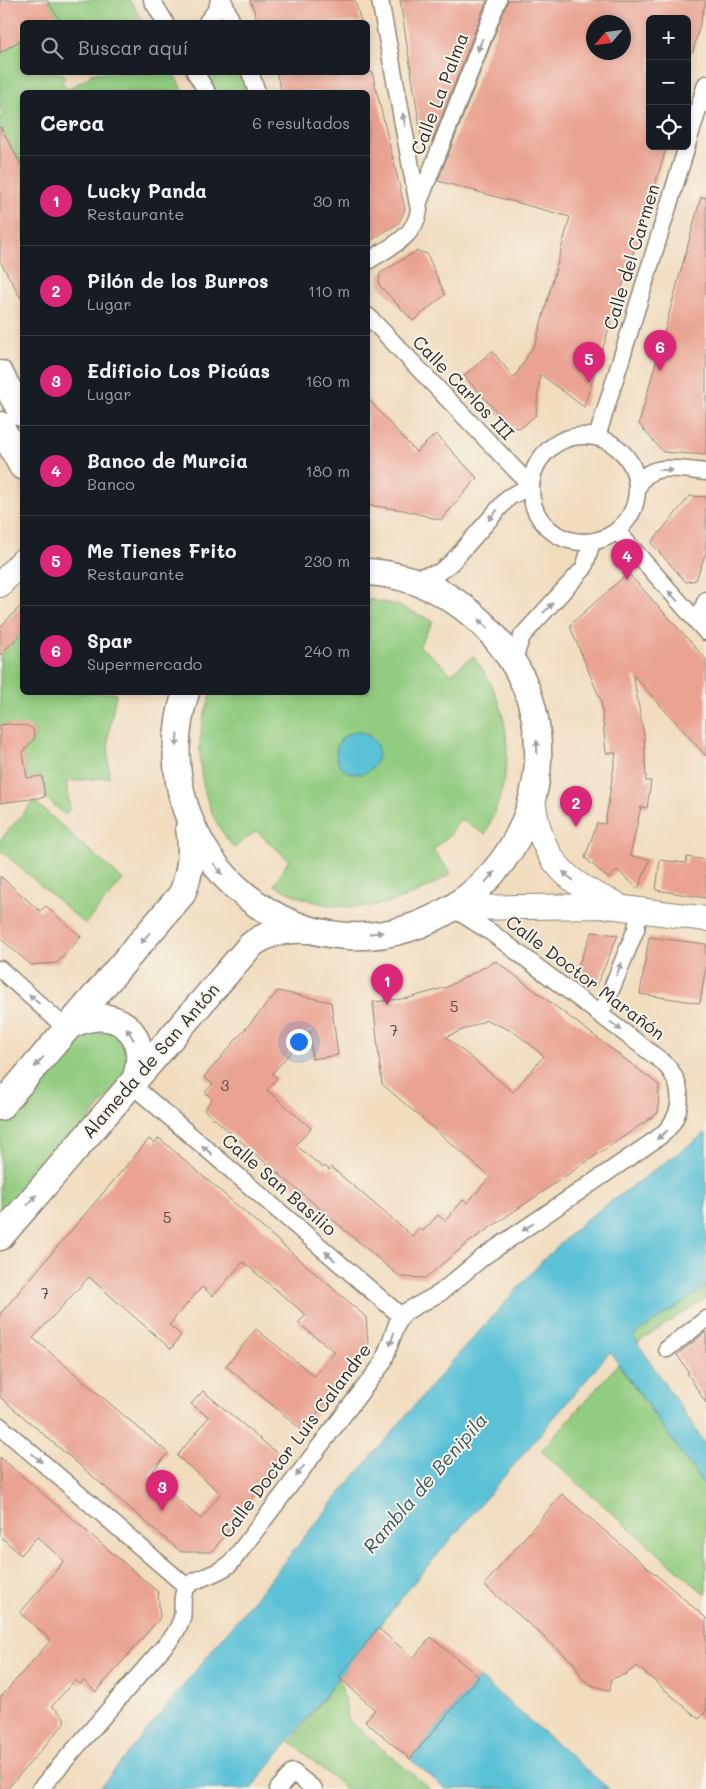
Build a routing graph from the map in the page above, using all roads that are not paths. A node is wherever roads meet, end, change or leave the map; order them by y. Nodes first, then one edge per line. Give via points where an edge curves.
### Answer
1 (152, 0) edge
2 (219, 0) edge
3 (223, 0) edge
4 (380, 0) edge
5 (498, 0) edge
6 (164, 20) edge
7 (209, 20) edge
8 (231, 20) edge
9 (197, 75) edge
10 (251, 75) edge
11 (706, 84) edge
12 (205, 90) edge
13 (256, 90) edge
14 (691, 133) edge
15 (686, 150) edge
16 (419, 202) junction
17 (370, 260) edge
18 (370, 318) edge
19 (0, 374) edge
20 (20, 409) edge
21 (0, 425) edge
22 (597, 437) junction
23 (20, 462) edge
24 (706, 472) edge
25 (531, 486) junction
26 (637, 490) junction
27 (617, 531) junction
28 (592, 542) junction
29 (20, 563) edge
30 (370, 572) edge
31 (407, 579) junction
32 (0, 585) edge
33 (706, 600) edge
34 (702, 627) edge
35 (513, 662) junction
36 (185, 695) edge
37 (533, 795) junction
38 (186, 811) junction
39 (452, 908) junction
40 (632, 908) junction
41 (706, 919) edge
42 (327, 932) junction
43 (0, 969) edge
44 (598, 1013) junction
45 (68, 1028) junction
46 (133, 1082) junction
47 (0, 1107) edge
48 (0, 1237) edge
49 (401, 1316) junction
50 (706, 1319) edge
51 (667, 1349) dead end
52 (0, 1426) edge
53 (187, 1587) junction
54 (40, 1789) edge
55 (278, 1789) edge
56 (314, 1789) edge

1 - 6 street
2 - 7 street
3 - 8 street
16 -> 4 street
5 -> 16 street, Calle La Palma
9 - 12 street
10 - 13 street
11 - 14 street, Calle del Carmen
15 - 22 street, Calle del Carmen
16 - 17 street, Calle La Palma via 418,218 405,238
18 - 25 street, Calle Carlos III
19 - 20 main road
21 - 23 main road
22 - 25 street via 578,436 554,445 537,464
22 - 26 street via 610,442 626,457 634,469
26 -> 24 street via 645,474 657,469
25 - 28 street via 536,511 552,531 566,540
25 -> 31 street via 509,497 451,563 438,573
26 - 27 street via 630,516
27 - 28 street
34 -> 27 street
35 -> 28 street via 522,636 584,568
29 - 32 main road
30 - 31 main road
35 -> 31 main road via 493,634 469,611 439,592
33 - 34 street
37 -> 35 main road via 538,759 536,727 525,687
36 -> 38 main road via 176,754
39 -> 37 main road via 481,886 505,858 519,835
40 -> 37 main road via 583,887 561,870 551,858 535,821
38 -> 42 main road via 210,859 239,891 276,915
38 -> 45 main road via 192,851 182,894
39 - 40 main road
42 -> 39 main road via 359,935 390,932 429,920
39 - 44 street, Calle Doctor Marañón via 492,933
40 - 41 main road
44 -> 40 street via 605,1005 636,929
42 - 46 main road, Alameda de San Antón via 287,930 255,942
45 -> 43 street
44 -> 49 street, Calle Doctor Marañón via 663,1062 674,1076 681,1092 678,1111 670,1128 483,1257 440,1293
46 -> 45 main road via 138,1066 137,1048 124,1025 116,1019 100,1016
45 -> 47 main road
48 -> 46 main road, Alameda de San Antón
49 -> 46 street, Calle San Basilio
49 -> 53 street, Calle Doctor Luis Calandre via 383,1362 230,1563
50 - 51 street
52 -> 53 street
53 - 54 street via 181,1620 174,1635
55 - 56 street via 293,1772

